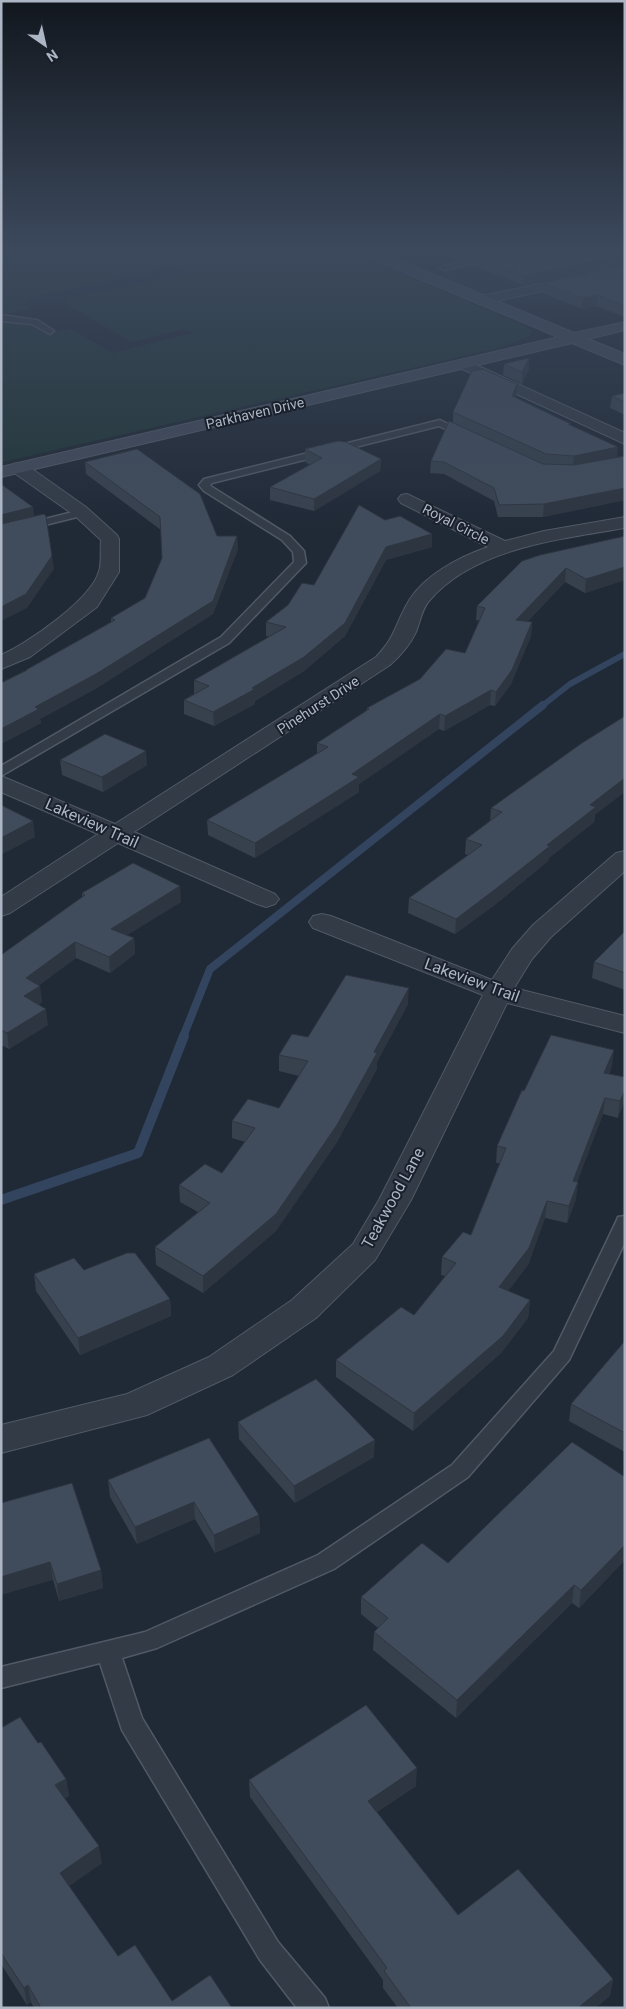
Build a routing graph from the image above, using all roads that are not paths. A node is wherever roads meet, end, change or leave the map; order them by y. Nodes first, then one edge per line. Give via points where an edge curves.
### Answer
1 (535, 343) edge
2 (595, 343) edge
3 (625, 360) edge
4 (463, 364) junction
5 (474, 439) edge
6 (625, 439) edge
7 (6, 470) edge
8 (407, 499) dead end
9 (81, 513) junction
10 (625, 522) edge
11 (1, 532) edge
12 (504, 548) junction
13 (1, 663) edge
14 (1, 772) edge
15 (1, 783) edge
16 (117, 834) junction
17 (625, 858) edge
18 (266, 899) dead end
19 (1, 908) edge
20 (322, 922) dead end
21 (498, 992) junction
22 (625, 1026) edge
23 (625, 1222) edge
24 (1, 1439) edge
25 (108, 1651) junction
26 (1, 1678) edge
27 (314, 2008) edge

1 - 4 street, Parkhaven Drive
2 - 3 street
4 - 6 street
4 - 7 street, Parkhaven Drive
5 - 14 lane via 440,423 208,481 204,485 208,489 286,538 298,551 300,563 225,640
7 - 9 street
8 - 12 street, Royal Circle
9 - 11 lane
9 - 13 street via 110,539 109,572 90,603 23,652
10 - 12 street, Pinehurst Drive
12 - 16 street, Pinehurst Drive via 451,571 434,584 411,613 396,648 383,661
15 - 16 street, Lakeview Trail
16 - 18 street, Lakeview Trail
16 - 19 street, Pinehurst Drive
17 - 21 street, Teakwood Lane via 542,931 521,955
20 - 21 street, Lakeview Trail
21 - 22 street, Lakeview Trail
21 - 24 street, Teakwood Lane via 395,1200 364,1252 304,1309 221,1366 135,1405
23 - 25 lane via 562,1355 460,1471 326,1562 150,1641
25 - 26 lane
25 - 27 lane via 131,1722 269,1951

